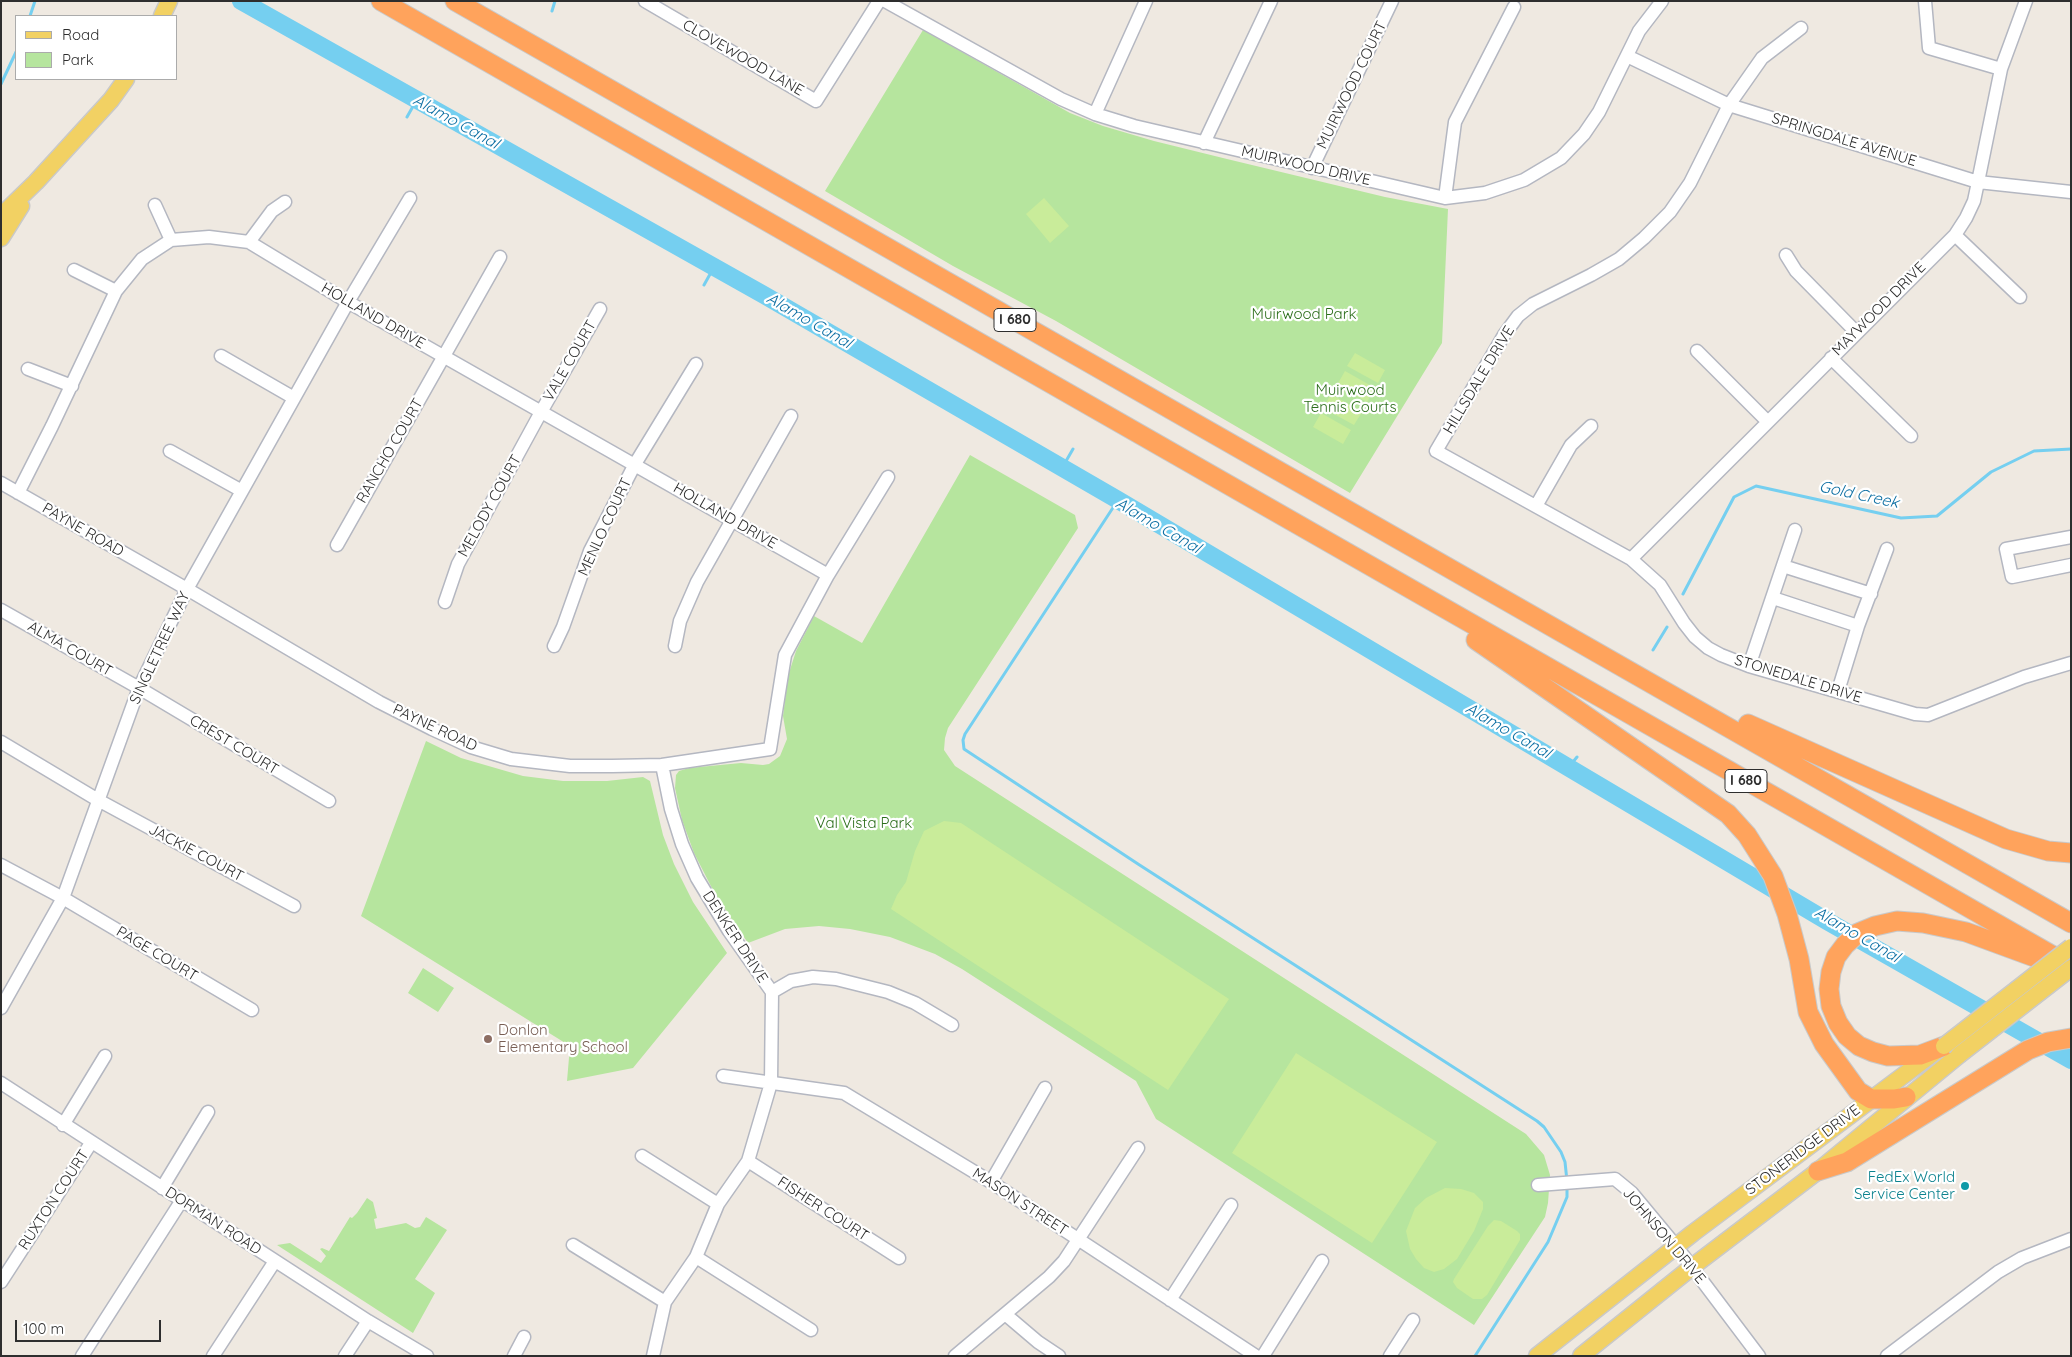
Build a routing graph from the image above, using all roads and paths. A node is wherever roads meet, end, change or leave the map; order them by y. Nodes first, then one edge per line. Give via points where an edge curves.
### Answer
1 (170, 1) edge
2 (381, 1) edge
3 (455, 1) edge
4 (645, 1) edge
5 (878, 1) edge
6 (886, 1) edge
7 (1271, 1) edge
8 (1392, 1) edge
9 (1662, 1) edge
10 (1925, 1) edge
11 (2026, 1) edge
12 (1143, 2) edge
13 (1514, 7) dead end
14 (163, 15) edge
15 (1801, 28) dead end
16 (1626, 56) junction
17 (2001, 69) junction
18 (125, 80) edge
19 (1729, 105) junction
20 (1095, 114) junction
21 (1204, 143) junction
22 (1312, 168) junction
23 (36, 182) junction
24 (1978, 182) junction
25 (2071, 192) edge
26 (410, 198) dead end
27 (1445, 198) junction
28 (285, 202) dead end
29 (155, 205) dead end
30 (1, 216) edge
31 (1954, 234) junction
32 (1, 238) edge
33 (170, 240) junction
34 (248, 242) junction
35 (1786, 256) dead end
36 (500, 257) dead end
37 (74, 270) dead end
38 (116, 291) junction
39 (2020, 298) dead end
40 (348, 302) junction
41 (600, 310) dead end
42 (1856, 332) junction
43 (1697, 351) dead end
44 (220, 356) dead end
45 (444, 357) junction
46 (1831, 358) junction
47 (696, 364) dead end
48 (28, 369) dead end
49 (72, 386) junction
50 (294, 398) junction
51 (541, 412) junction
52 (791, 416) dead end
53 (1767, 421) junction
54 (1591, 426) dead end
55 (1912, 436) dead end
56 (170, 451) dead end
57 (1436, 451) joint
58 (635, 464) junction
59 (888, 477) dead end
60 (1, 483) edge
61 (242, 491) junction
62 (18, 493) junction
63 (1536, 506) junction
64 (732, 519) junction
65 (1795, 530) dead end
66 (2071, 537) edge
67 (337, 544) dead end
68 (1887, 549) dead end
69 (1631, 559) junction
70 (2071, 565) edge
71 (1784, 566) junction
72 (828, 575) junction
73 (188, 589) junction
74 (1871, 594) junction
75 (1421, 596) junction
76 (1773, 598) junction
77 (445, 602) dead end
78 (1, 610) edge
79 (1858, 626) junction
80 (554, 646) dead end
81 (675, 646) dead end
82 (2071, 663) edge
83 (1749, 666) junction
84 (139, 688) junction
85 (1838, 692) junction
86 (1692, 706) junction
87 (1, 742) edge
88 (662, 765) junction
89 (98, 800) junction
90 (329, 802) dead end
91 (2071, 853) edge
92 (1, 865) edge
93 (63, 898) junction
94 (294, 906) dead end
95 (2071, 923) edge
96 (2071, 947) edge
97 (2071, 968) edge
98 (772, 992) junction
99 (1, 1008) edge
100 (252, 1010) dead end
101 (952, 1025) dead end
102 (2071, 1038) edge
103 (1951, 1050) junction
104 (106, 1056) dead end
105 (724, 1076) dead end
106 (1, 1083) edge
107 (771, 1083) junction
108 (1045, 1088) dead end
109 (1906, 1097) junction
110 (1871, 1099) junction
111 (208, 1112) dead end
112 (63, 1125) junction
113 (91, 1143) junction
114 (1138, 1148) dead end
115 (642, 1156) dead end
116 (748, 1161) junction
117 (1818, 1171) junction
118 (991, 1182) junction
119 (1538, 1185) dead end
120 (162, 1188) junction
121 (182, 1200) junction
122 (718, 1204) junction
123 (1231, 1205) dead end
124 (1078, 1240) junction
125 (2071, 1240) edge
126 (573, 1245) dead end
127 (1676, 1246) junction
128 (696, 1257) junction
129 (899, 1258) dead end
130 (275, 1261) junction
131 (1322, 1261) dead end
132 (1692, 1267) junction
133 (1, 1282) edge
134 (1170, 1300) junction
135 (665, 1302) junction
136 (1005, 1314) junction
137 (1412, 1320) dead end
138 (368, 1321) junction
139 (811, 1330) dead end
140 (524, 1337) dead end
141 (82, 1356) edge
142 (213, 1356) edge
143 (346, 1356) edge
144 (428, 1356) edge
145 (514, 1356) edge
146 (653, 1356) edge
147 (955, 1356) edge
148 (1059, 1356) edge
149 (1256, 1356) edge
150 (1263, 1356) edge
151 (1390, 1356) edge
152 (1537, 1356) edge
153 (1581, 1356) edge
154 (1759, 1356) edge
155 (1887, 1356) edge

1 - 14 main road
2 - 75 highway, I 680
3 - 86 highway, I 680
4 - 5 street, CLOVEWOOD LANE via 816,102
6 - 20 street, MUIRWOOD DRIVE via 1061,99
7 - 21 street
8 - 22 street, MUIRWOOD COURT
9 - 16 street, MUIRWOOD DRIVE via 1639,31
10 - 17 street via 1929,48
11 - 17 street, MAYWOOD DRIVE
12 - 20 street
13 - 27 street via 1455,122
15 - 19 street, HILLSDALE DRIVE via 1762,58
16 - 19 street, SPRINGDALE AVENUE
16 - 27 street, MUIRWOOD DRIVE via 1599,112 1561,158 1524,180 1485,193
17 - 24 street, MAYWOOD DRIVE
18 - 23 main road
19 - 24 street, SPRINGDALE AVENUE
19 - 57 street, HILLSDALE DRIVE via 1690,184 1670,212 1644,238 1619,259 1533,304 1518,316
20 - 21 street, MUIRWOOD DRIVE
21 - 22 street, MUIRWOOD DRIVE
22 - 27 street, MUIRWOOD DRIVE
23 - 30 main road
23 - 32 main road
24 - 25 street, SPRINGDALE AVENUE
24 - 31 street, MAYWOOD DRIVE via 1974,201
26 - 40 street, SINGLETREE WAY
28 - 34 street via 272,212
29 - 33 street
31 - 39 street
31 - 42 street, MAYWOOD DRIVE
33 - 34 street, HOLLAND DRIVE via 208,236
33 - 38 street, HOLLAND DRIVE via 142,259
34 - 40 street, HOLLAND DRIVE
35 - 42 street via 1796,271
36 - 45 street, RANCHO COURT
37 - 38 street
38 - 49 street, HOLLAND DRIVE
40 - 45 street, HOLLAND DRIVE
40 - 50 street, SINGLETREE WAY
41 - 51 street, VALE COURT
42 - 46 street, MAYWOOD DRIVE
43 - 53 street
44 - 50 street
45 - 51 street, HOLLAND DRIVE
45 - 67 street, RANCHO COURT
46 - 53 street, MAYWOOD DRIVE
46 - 55 street
47 - 58 street, MENLO COURT
48 - 49 street
49 - 62 street, HOLLAND DRIVE
50 - 61 street, SINGLETREE WAY
51 - 58 street, HOLLAND DRIVE
51 - 77 street, MELODY COURT via 458,564
52 - 64 street
53 - 69 street, MAYWOOD DRIVE
54 - 63 street via 1571,445
56 - 61 street
57 - 63 street, STONEDALE DRIVE
58 - 64 street, HOLLAND DRIVE
58 - 80 street, MENLO COURT via 590,551
59 - 72 street
60 - 62 street, PAYNE ROAD
61 - 73 street, SINGLETREE WAY
62 - 73 street, PAYNE ROAD
63 - 69 street, STONEDALE DRIVE
64 - 72 street, HOLLAND DRIVE
64 - 81 street via 697,582 680,621
65 - 71 street
66 - 70 street via 2006,549 2012,577
68 - 74 street
69 - 83 street, STONEDALE DRIVE via 1660,585 1695,637 1721,655
71 - 74 street
71 - 76 street
72 - 88 street, PAYNE ROAD via 785,655 770,749
73 - 84 street, SINGLETREE WAY
73 - 88 street, PAYNE ROAD via 379,702 471,747 511,759 570,766
74 - 79 street
75 - 97 highway, I 680
75 - 110 highway via 1446,619 1728,814 1747,835 1773,876 1787,914 1808,1012 1814,1026 1858,1091
76 - 79 street
76 - 83 street
78 - 84 street, ALMA COURT
79 - 85 street
82 - 85 street, STONEDALE DRIVE via 2015,680 1928,715
83 - 85 street, STONEDALE DRIVE
84 - 89 street, SINGLETREE WAY
84 - 90 street, CREST COURT
86 - 91 highway via 1719,708 1801,749 2006,838 2048,852
86 - 95 highway, I 680
87 - 89 street, JACKIE COURT
88 - 98 street, DENKER DRIVE via 682,844 698,878 728,932
89 - 93 street, SINGLETREE WAY
89 - 94 street, JACKIE COURT
92 - 93 street, PAGE COURT
93 - 99 street, SINGLETREE WAY
93 - 100 street, PAGE COURT
96 - 103 main road, STONERIDGE DRIVE, bridge
97 - 103 main road, STONERIDGE DRIVE, bridge
97 - 103 highway via 1966,932 1923,923 1897,922 1875,926 1845,944 1830,972 1829,989 1831,1006 1848,1036 1859,1046 1888,1056 1904,1057
98 - 101 street via 791,981 813,977 836,979 888,992
98 - 107 street, DENKER DRIVE
102 - 117 highway via 2028,1050 1847,1162
103 - 109 main road, STONERIDGE DRIVE
103 - 110 main road, STONERIDGE DRIVE
104 - 112 street
105 - 107 street, MASON STREET
106 - 112 street, DORMAN ROAD
107 - 116 street, DENKER DRIVE
107 - 118 street, MASON STREET via 844,1093
108 - 118 street
109 - 110 highway
109 - 117 main road, STONERIDGE DRIVE
110 - 127 main road, STONERIDGE DRIVE
111 - 120 street
112 - 113 street, DORMAN ROAD
113 - 120 street, DORMAN ROAD
113 - 133 street, RUXTON COURT
114 - 124 street
115 - 122 street
116 - 122 street, DENKER DRIVE
116 - 129 street, FISHER COURT
117 - 132 main road, STONERIDGE DRIVE
118 - 124 street, MASON STREET
119 - 127 street, JOHNSON DRIVE via 1615,1179 1632,1193
120 - 121 street, DORMAN ROAD
121 - 130 street, DORMAN ROAD
121 - 141 street
122 - 128 street, DENKER DRIVE
123 - 134 street
124 - 134 street, MASON STREET
124 - 136 street via 1049,1277
125 - 155 street via 2022,1258 1998,1272
126 - 135 street
127 - 132 street, JOHNSON DRIVE
127 - 152 main road, STONERIDGE DRIVE
128 - 135 street, DENKER DRIVE
128 - 139 street
130 - 138 street, DORMAN ROAD
130 - 142 street
131 - 150 street
132 - 153 main road, STONERIDGE DRIVE
132 - 154 street, JOHNSON DRIVE
134 - 149 street, MASON STREET
135 - 146 street, DENKER DRIVE
136 - 147 street
136 - 148 street
137 - 151 street
138 - 143 street
138 - 144 street, DORMAN ROAD
140 - 145 street

